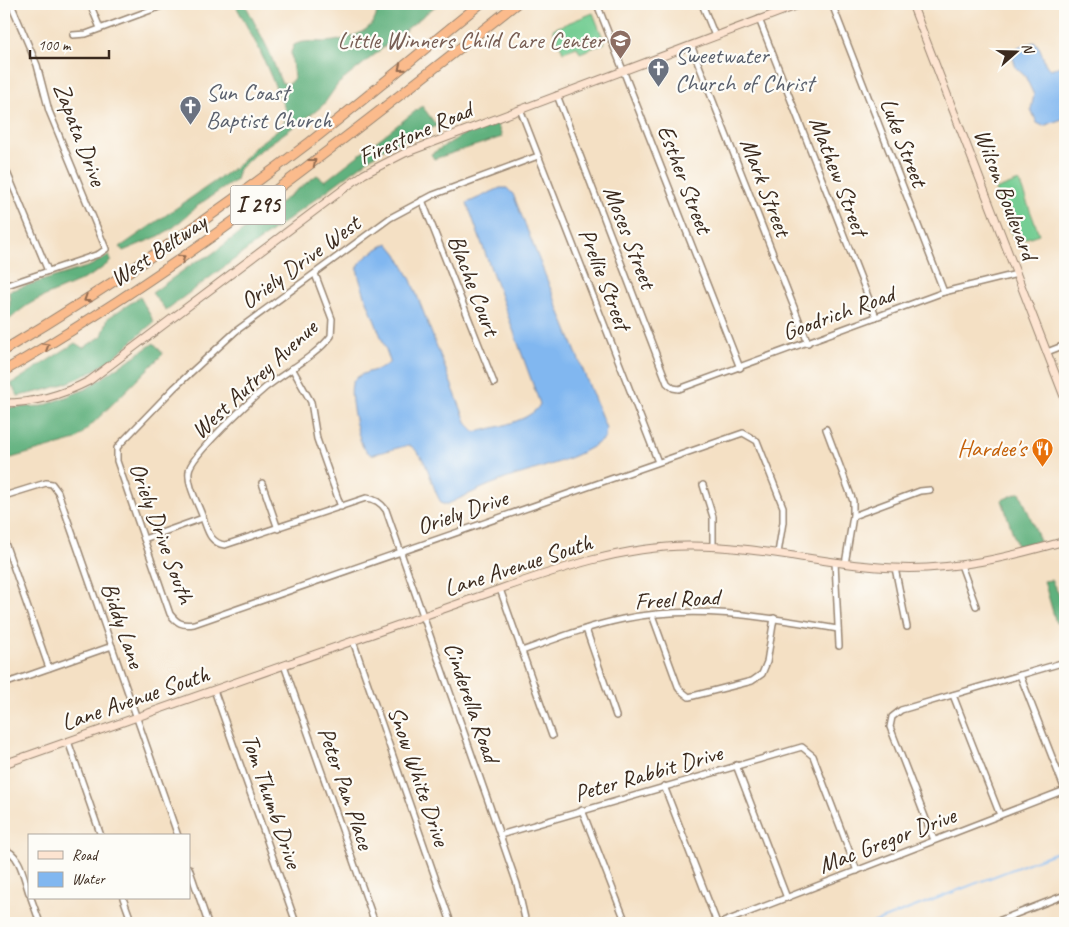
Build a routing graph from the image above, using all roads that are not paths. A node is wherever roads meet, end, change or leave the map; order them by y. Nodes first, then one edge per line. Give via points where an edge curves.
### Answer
1 (11, 4) edge
2 (90, 4) edge
3 (167, 4) edge
4 (480, 4) edge
5 (516, 4) edge
6 (597, 4) edge
7 (702, 4) edge
8 (801, 4) edge
9 (832, 4) edge
10 (912, 4) edge
11 (160, 5) edge
12 (759, 19) junction
13 (100, 28) junction
14 (73, 35) dead end
15 (715, 36) junction
16 (691, 45) junction
17 (624, 70) junction
18 (557, 95) junction
19 (520, 109) junction
20 (538, 156) junction
21 (4, 165) edge
22 (422, 200) junction
23 (48, 271) junction
24 (315, 274) junction
25 (1016, 274) junction
26 (4, 286) edge
27 (944, 292) junction
28 (876, 317) junction
29 (808, 343) junction
30 (1065, 345) edge
31 (4, 350) edge
32 (1047, 352) junction
33 (292, 368) junction
34 (740, 368) junction
35 (4, 371) edge
36 (494, 383) dead end
37 (673, 388) joint
38 (1065, 399) edge
39 (4, 403) edge
40 (826, 429) dead end
41 (118, 448) joint
42 (658, 462) junction
43 (262, 483) dead end
44 (703, 485) dead end
45 (930, 490) dead end
46 (4, 496) edge
47 (341, 507) junction
48 (853, 516) junction
49 (203, 518) junction
50 (278, 529) junction
51 (144, 539) junction
52 (4, 540) edge
53 (1065, 541) edge
54 (712, 546) junction
55 (401, 552) junction
56 (778, 553) junction
57 (835, 562) junction
58 (845, 564) junction
59 (961, 565) junction
60 (895, 568) junction
61 (500, 589) junction
62 (976, 606) dead end
63 (652, 615) junction
64 (423, 616) junction
65 (774, 618) junction
66 (182, 625) joint
67 (907, 627) dead end
68 (586, 629) junction
69 (838, 629) junction
70 (353, 641) junction
71 (112, 646) junction
72 (839, 646) dead end
73 (522, 651) junction
74 (1065, 662) edge
75 (284, 665) junction
76 (49, 668) junction
77 (1020, 675) junction
78 (4, 684) edge
79 (214, 690) junction
80 (953, 695) junction
81 (616, 716) dead end
82 (137, 717) junction
83 (552, 736) dead end
84 (68, 741) junction
85 (4, 764) edge
86 (736, 766) junction
87 (664, 786) junction
88 (1065, 790) edge
89 (582, 810) junction
90 (1000, 815) junction
91 (100, 834) edge
92 (177, 834) edge
93 (500, 834) junction
94 (934, 840) junction
95 (4, 850) edge
96 (190, 871) edge
97 (857, 871) junction
98 (28, 890) edge
99 (1065, 895) edge
100 (787, 898) junction
101 (32, 900) edge
102 (124, 900) edge
103 (40, 923) edge
104 (132, 923) edge
105 (208, 923) edge
106 (296, 923) edge
107 (375, 923) edge
108 (451, 923) edge
109 (526, 923) edge
110 (626, 923) edge
111 (717, 923) edge
112 (721, 923) edge
113 (993, 923) edge

1 - 23 street, Zapata Drive via 37,66 49,111 106,249
2 - 13 street
3 - 11 street
4 -> 31 highway, West Beltway / I 295 via 242,193 134,269
35 -> 5 highway, West Beltway / I 295 via 132,292 240,218
6 - 17 street, Esther Street
7 - 15 street
8 - 12 street, Firestone Road
9 - 27 street, Luke Street
10 - 25 street, Wilson Boulevard
11 - 13 street
12 - 15 street, Firestone Road
12 - 28 street, Mathew Street
13 - 14 street
15 - 16 street, Firestone Road
16 - 17 street, Firestone Road
16 - 29 street, Mark Street
17 - 18 street, Firestone Road
17 - 34 street, Esther Street
18 - 19 street, Firestone Road
18 - 37 street, Moses Street via 667,383
19 - 20 street, Prellie Street
19 - 39 street, Firestone Road via 425,144 380,165 341,191 101,374 58,394
20 - 22 street, Oriely Drive West
20 - 42 street, Prellie Street
21 - 23 street
22 - 24 street, Oriely Drive West via 390,218
22 - 36 street, Blache Court
23 - 26 street
24 - 33 street, West Autrey Avenue via 332,319 333,331 327,341
24 - 41 street, Oriely Drive West via 217,347
25 - 27 street, Goodrich Road
25 - 32 street, Wilson Boulevard
27 - 28 street, Goodrich Road
28 - 29 street, Goodrich Road
29 - 34 street, Goodrich Road
30 - 32 street
32 - 38 street, Wilson Boulevard
33 - 47 street via 312,402 317,439
33 - 49 street, West Autrey Avenue via 266,388 193,461 189,478
34 - 37 street, Goodrich Road via 679,389
40 - 48 street via 852,495
41 - 51 street, Oriely Drive South via 116,461
42 - 55 street, Oriely Drive
42 - 56 street, Oriely Drive via 736,434 753,437 760,446 783,507
43 - 50 street
44 - 54 street via 713,517
45 - 48 street via 920,490
46 - 71 street, Biddy Lane via 40,483 52,484 58,492
47 - 50 street
47 - 55 street, Cinderella Road via 366,498 374,499 386,510
48 - 58 street
49 - 50 street via 210,536 219,545 226,546
49 - 51 street
51 - 66 street, Oriely Drive South via 170,614
52 - 76 street
53 - 59 street, Lane Avenue South via 1008,557
54 - 56 street, Lane Avenue South
54 - 61 street, Lane Avenue South via 615,554
55 - 64 street, Cinderella Road
55 - 66 street, Oriely Drive via 194,624
56 - 57 street, Lane Avenue South
57 - 58 street, Lane Avenue South
57 - 69 street
58 - 60 street, Lane Avenue South
59 - 60 street, Lane Avenue South
59 - 62 street
60 - 67 street
61 - 64 street, Lane Avenue South
61 - 73 street
63 - 65 street, Freel Road via 712,612
63 - 65 street via 679,689 685,696 695,697 758,678 766,669
63 - 68 street, Freel Road
64 - 70 street, Lane Avenue South
64 - 93 street, Cinderella Road
65 - 69 street, Freel Road
68 - 73 street, Freel Road
68 - 81 street
69 - 72 street
70 - 75 street, Lane Avenue South
70 - 108 street, Snow White Drive
71 - 76 street
71 - 82 street, Biddy Lane
73 - 83 street
74 - 77 street
75 - 79 street, Lane Avenue South
75 - 107 street, Peter Pan Place
76 - 78 street
77 - 80 street
77 - 88 street
79 - 82 street, Lane Avenue South
79 - 106 street, Tom Thumb Drive
80 - 90 street
80 - 94 street via 900,710 892,717 890,727
82 - 84 street, Lane Avenue South
82 - 92 street, Biddy Lane
84 - 85 street, Lane Avenue South
84 - 91 street
86 - 87 street, Peter Rabbit Drive
86 - 97 street, Peter Rabbit Drive via 796,747 806,749 813,756
86 - 100 street
87 - 89 street, Peter Rabbit Drive
87 - 111 street
88 - 90 street, Mac Gregor Drive
89 - 93 street, Peter Rabbit Drive
89 - 110 street
90 - 94 street, Mac Gregor Drive
93 - 109 street, Cinderella Road
94 - 97 street, Mac Gregor Drive
95 - 98 street via 16,858
96 - 105 street
97 - 100 street, Mac Gregor Drive
99 - 113 street
100 - 112 street, Mac Gregor Drive
101 - 103 street
102 - 104 street

